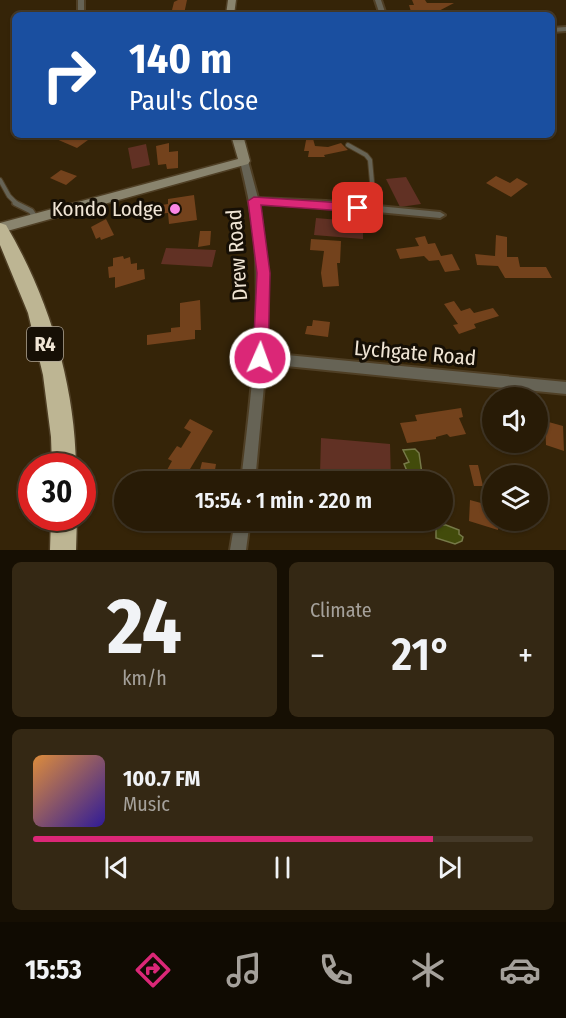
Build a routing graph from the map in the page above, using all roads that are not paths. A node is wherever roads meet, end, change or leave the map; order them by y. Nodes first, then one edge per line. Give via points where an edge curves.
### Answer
1 (238, 138) edge
2 (348, 145) dead end
3 (244, 161) junction
4 (0, 180) edge
5 (254, 201) junction
6 (375, 210) junction
7 (440, 215) dead end
8 (35, 217) junction
9 (0, 229) edge
10 (260, 358) junction
11 (566, 388) edge
12 (64, 453) edge
13 (250, 471) edge
14 (64, 531) edge
15 (241, 531) edge
16 (63, 550) edge
17 (238, 550) edge

1 - 3 street, Drew Road
2 - 6 lane via 370,160
3 - 5 street, Drew Road
3 - 8 street
4 - 8 lane via 14,203 32,211
5 - 6 street
5 - 10 street, Drew Road via 264,273
6 - 7 street
8 - 9 street
9 - 12 highway, R4 via 21,270 40,324
10 - 11 street, Lychgate Road
10 - 13 street, Drew Road
14 - 16 highway
15 - 17 street

